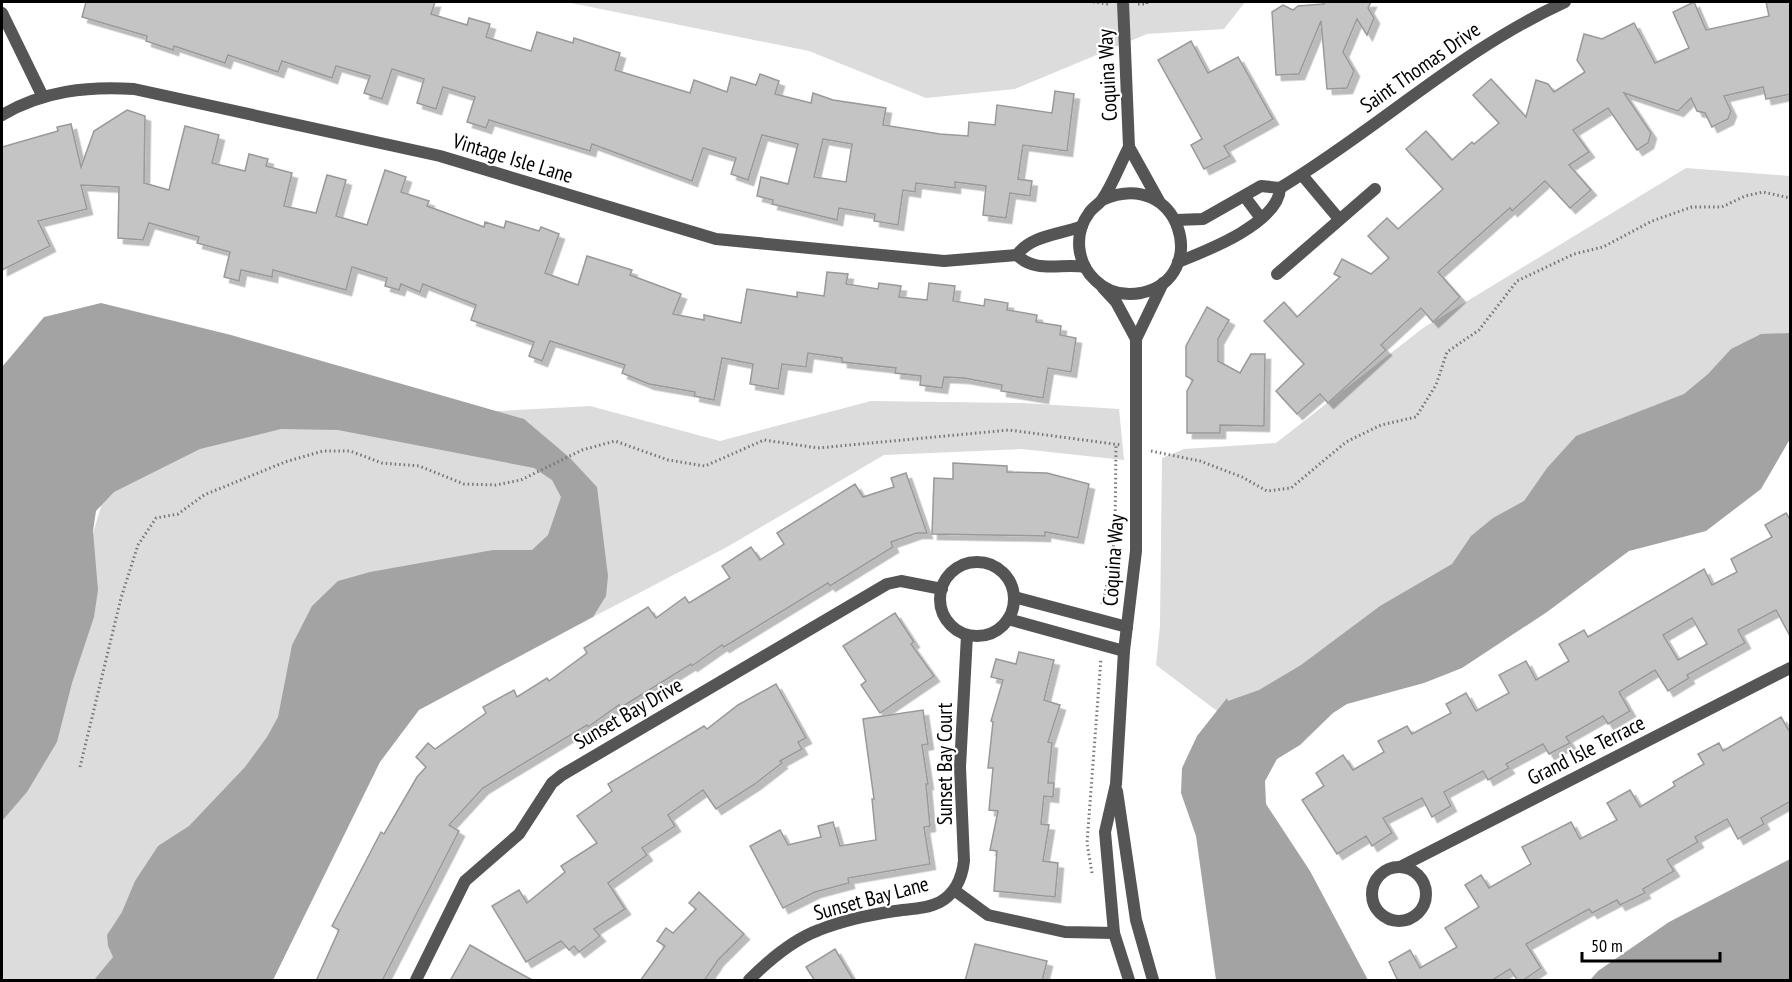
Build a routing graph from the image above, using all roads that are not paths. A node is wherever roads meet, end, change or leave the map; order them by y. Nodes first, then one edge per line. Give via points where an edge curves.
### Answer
1 (1123, 2) edge
2 (1565, 2) edge
3 (2, 13) edge
4 (43, 97) junction
5 (2, 115) edge
6 (1130, 147) junction
7 (1302, 175) junction
8 (1280, 188) junction
9 (1375, 189) dead end
10 (1245, 197) junction
11 (1102, 200) junction
12 (1159, 201) junction
13 (1260, 217) junction
14 (1339, 219) junction
15 (1176, 220) junction
16 (1082, 226) junction
17 (1017, 255) junction
18 (1178, 262) junction
19 (1085, 267) junction
20 (1277, 274) dead end
21 (1163, 283) junction
22 (1101, 285) junction
23 (1136, 339) junction
24 (942, 590) junction
25 (1014, 597) junction
26 (1008, 619) junction
27 (1127, 627) junction
28 (967, 635) junction
29 (1124, 651) junction
30 (1791, 668) edge
31 (1116, 784) junction
32 (1400, 867) junction
33 (954, 890) junction
34 (1114, 933) junction
35 (416, 981) edge
36 (749, 981) edge
37 (1129, 981) edge
38 (1153, 981) edge

1 - 6 street, Coquina Way
2 - 7 street, Saint Thomas Drive via 1481,46
3 - 4 street
4 - 5 street, Vintage Isle Lane
4 - 17 street, Vintage Isle Lane via 75,89 134,89 440,156 716,238 944,261
6 - 11 street, Coquina Way
6 - 12 street, Coquina Way
7 - 8 street, Saint Thomas Drive
7 - 14 street
8 - 10 street, Saint Thomas Drive via 1261,186
8 - 13 street, Saint Thomas Drive via 1276,204
9 - 14 street
10 - 13 street
10 - 15 street, Saint Thomas Drive via 1203,219
11 - 12 street via 1130,192
11 - 16 street
12 - 15 street
13 - 18 street, Saint Thomas Drive via 1244,232
14 - 20 street
15 - 18 street via 1180,234
16 - 17 street via 1036,239
16 - 19 street via 1080,254
17 - 19 street, Vintage Isle Lane via 1026,264
18 - 21 street
19 - 22 street
21 - 22 street via 1132,295
21 - 23 street, Coquina Way
22 - 23 street, Coquina Way via 1116,302
23 - 27 street, Coquina Way via 1136,550
24 - 25 street via 960,566 985,563 1005,575
24 - 28 street via 941,609 947,620
24 - 35 street, Sunset Bay Drive via 901,581 887,584 562,775 552,783 519,834 465,881
25 - 26 street
25 - 27 street
26 - 28 street via 990,634
26 - 29 street
27 - 29 street, Coquina Way
28 - 33 street, Sunset Bay Court via 960,767 964,861
29 - 31 street, Coquina Way
30 - 32 street, Grand Isle Terrace
31 - 34 street, Coquina Way via 1106,832
31 - 38 street, Coquina Way via 1136,920
32 - 32 street via 1380,874 1372,897 1382,915 1399,921 1413,917 1426,898 1421,879
33 - 34 street, Sunset Bay Lane via 988,915 1065,932
33 - 36 street, Sunset Bay Lane via 939,903 858,917 816,931 790,945
34 - 37 street, Coquina Way

